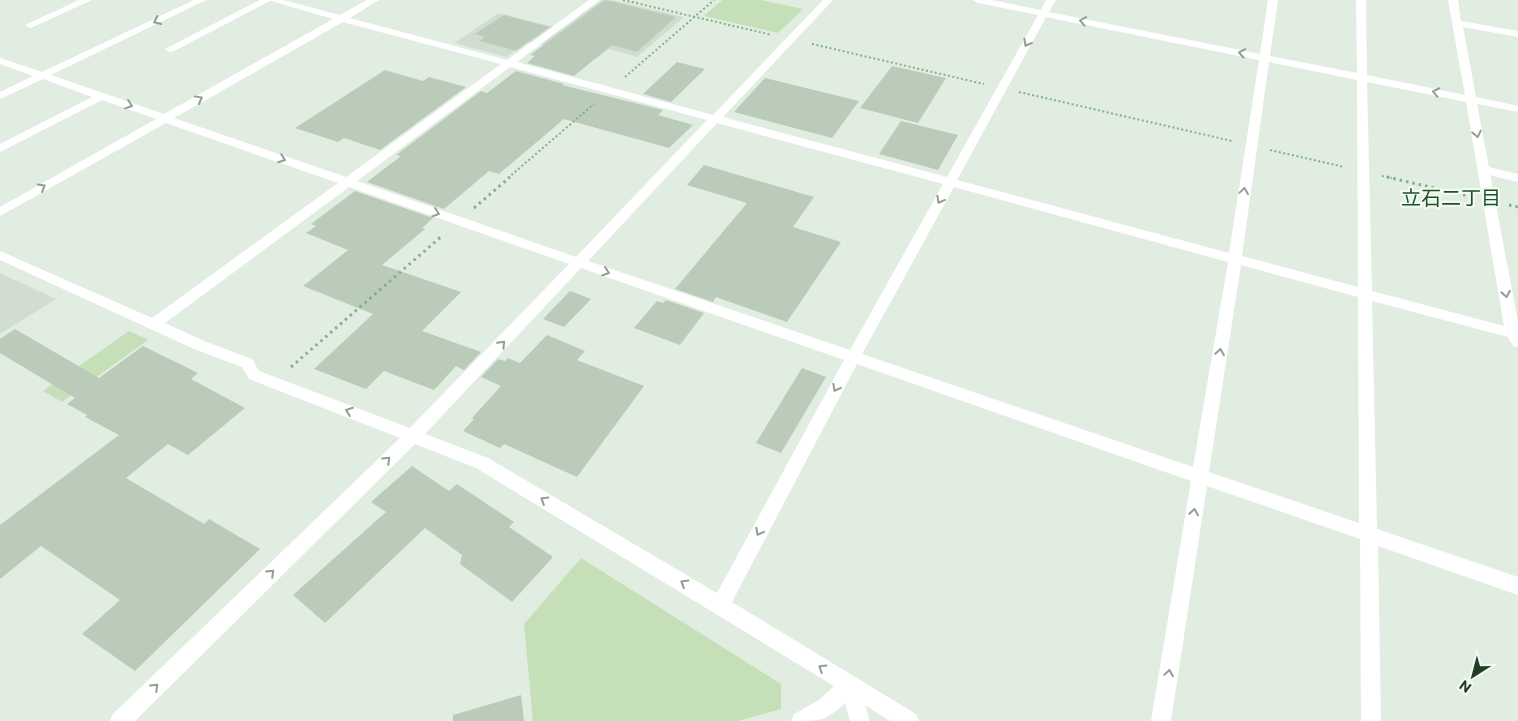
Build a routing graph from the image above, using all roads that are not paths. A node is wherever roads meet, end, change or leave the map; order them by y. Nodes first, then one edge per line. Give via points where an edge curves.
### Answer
1 (87, 0) edge
2 (201, 0) edge
3 (267, 0) edge
4 (374, 0) edge
5 (595, 0) edge
6 (828, 0) edge
7 (978, 0) edge
8 (1051, 0) edge
9 (1272, 0) edge
10 (1361, 0) edge
11 (1453, 0) edge
12 (282, 1) edge
13 (1044, 13) junction
14 (342, 18) junction
15 (1457, 23) junction
16 (30, 25) dead end
17 (1518, 34) edge
18 (170, 50) dead end
19 (1264, 58) junction
20 (0, 61) edge
21 (509, 63) junction
22 (42, 76) junction
23 (1363, 77) junction
24 (0, 96) edge
25 (102, 96) junction
26 (1470, 100) junction
27 (1518, 109) edge
28 (165, 118) junction
29 (716, 118) junction
30 (0, 150) edge
31 (1484, 170) junction
32 (1518, 178) edge
33 (347, 182) junction
34 (950, 182) junction
35 (0, 212) edge
36 (0, 255) edge
37 (1235, 258) junction
38 (580, 263) junction
39 (1365, 294) junction
40 (154, 324) junction
41 (1516, 337) edge
42 (853, 358) junction
43 (413, 435) junction
44 (1200, 476) junction
45 (1369, 535) junction
46 (1518, 586) edge
47 (720, 605) junction
48 (850, 685) junction
49 (120, 721) edge
50 (801, 721) edge
51 (860, 721) edge
52 (909, 721) edge
53 (1161, 721) edge
54 (1371, 721) edge

1 - 16 street
2 -> 22 street
3 - 18 street
4 - 14 street
5 - 21 street
6 - 29 street
7 - 13 street
8 - 13 street
9 - 19 street
10 - 23 street
11 - 15 street
12 - 14 street
19 -> 13 street
13 -> 34 street
14 - 21 street
28 -> 14 street
15 - 17 street
15 - 26 street
19 - 23 street
37 -> 19 street
20 - 22 street
21 - 29 street
21 - 33 street
22 - 24 street
22 - 25 street
26 -> 23 street
23 - 39 street
25 -> 28 street
25 - 30 street
26 - 27 street
26 -> 31 street
28 -> 33 street
35 -> 28 street
29 - 34 street
29 - 38 street
31 - 32 street
31 -> 41 street
33 -> 38 street
33 - 40 street
34 - 37 street
34 -> 42 street
36 - 40 street
37 - 39 street
44 -> 37 street
38 -> 42 street
43 -> 38 street
39 - 41 street
39 - 45 street
43 -> 40 street via 254,375 247,363
42 - 44 street
42 -> 47 street
47 -> 43 street via 482,463
49 -> 43 street
44 - 45 street
53 -> 44 street
45 - 46 street
45 - 54 street
48 -> 47 street
48 - 50 street via 826,707
48 - 51 street
48 - 52 street

